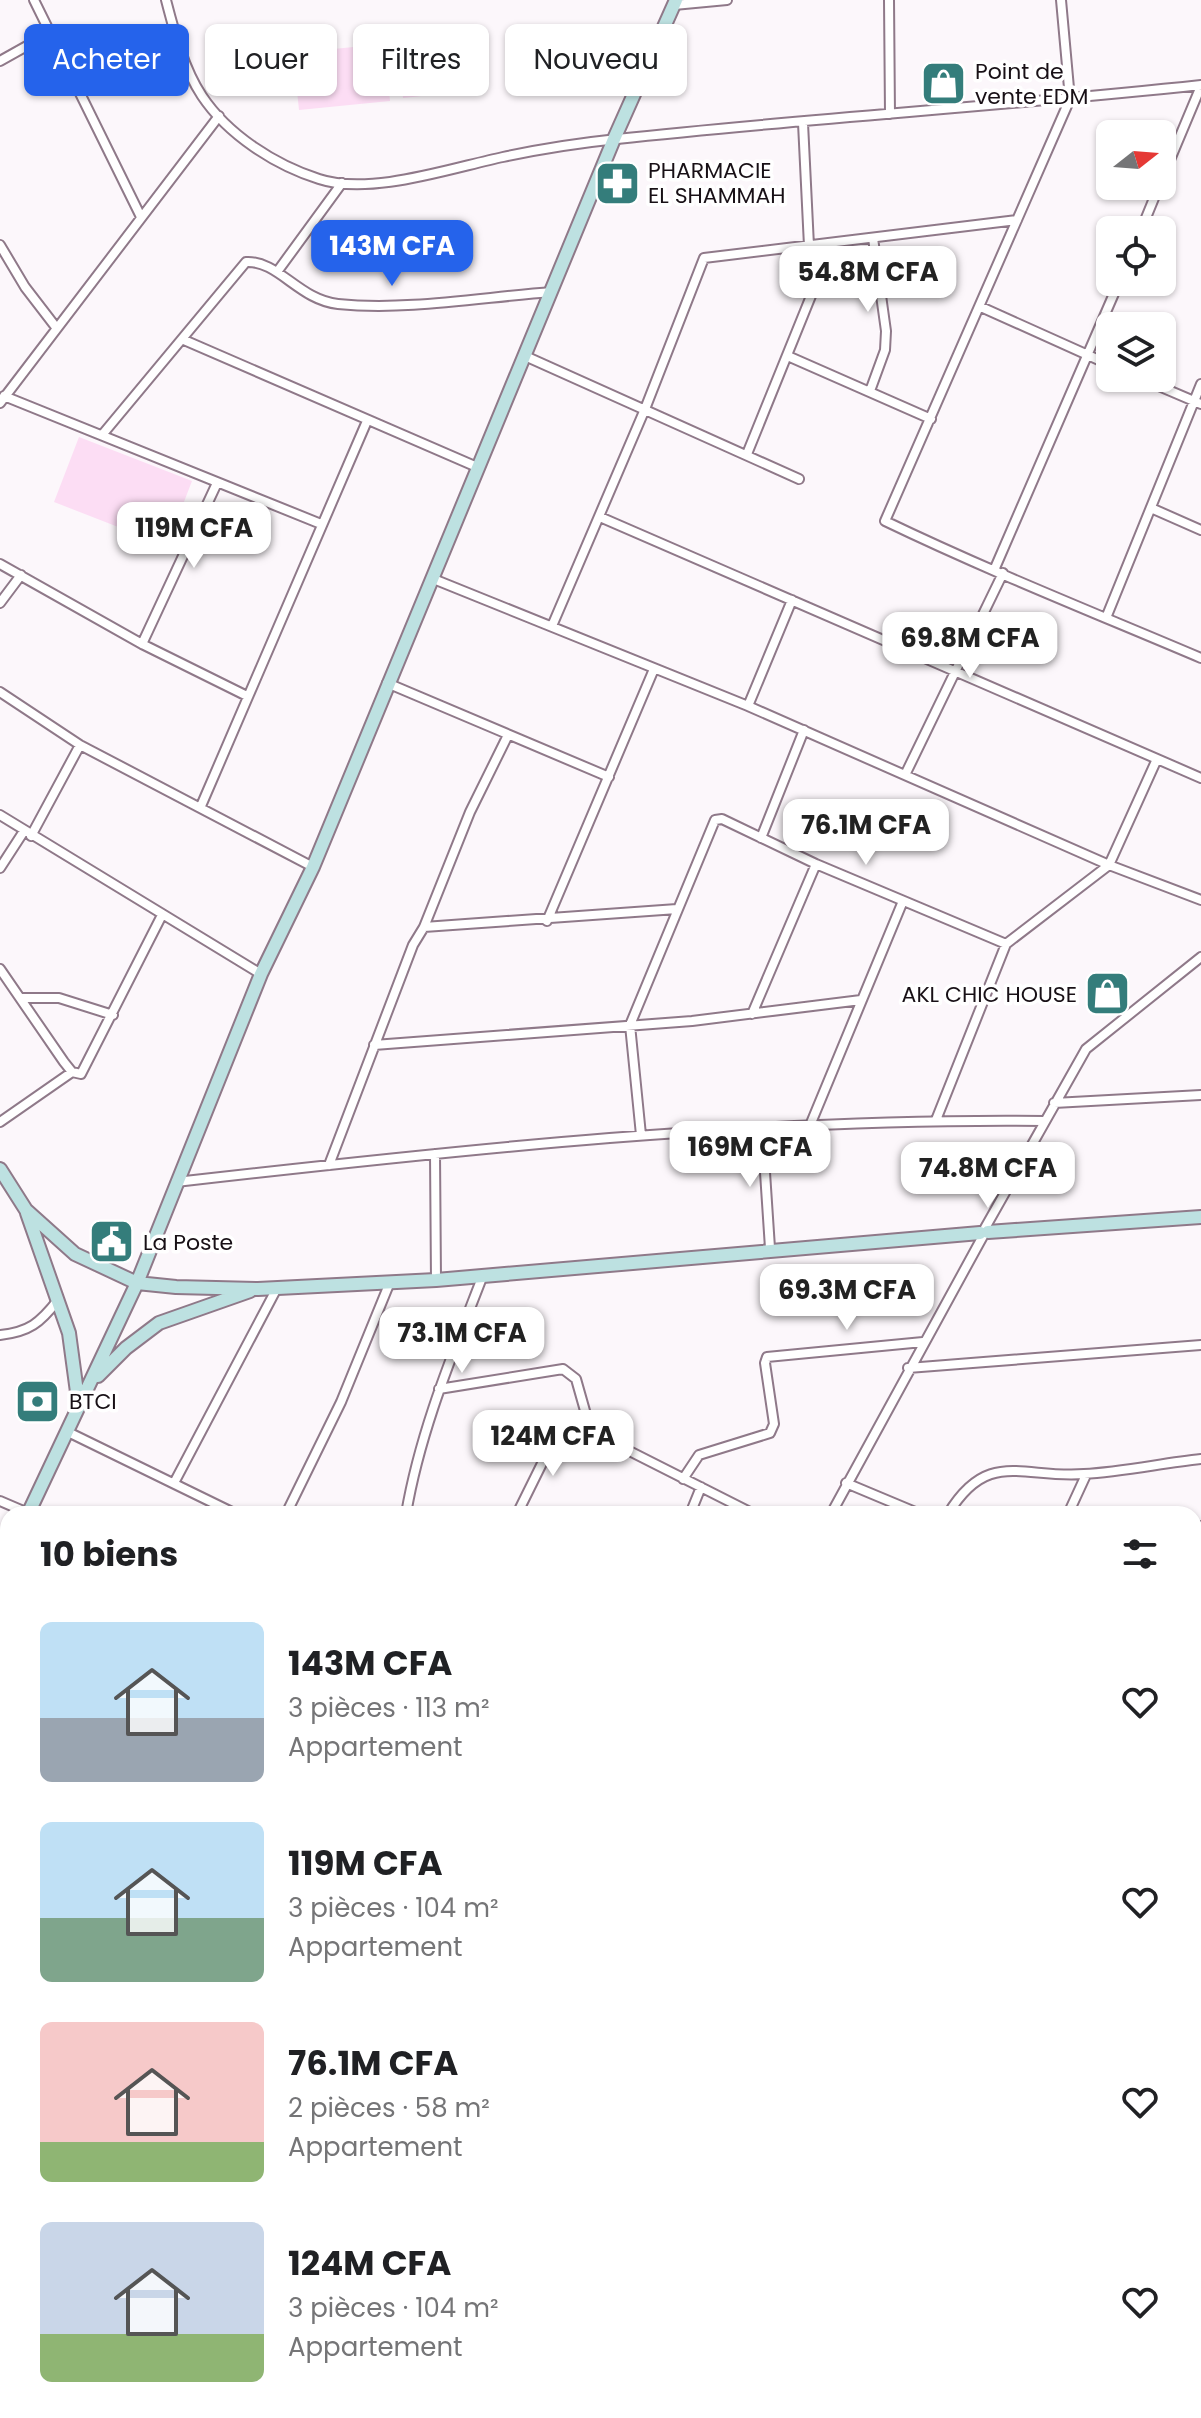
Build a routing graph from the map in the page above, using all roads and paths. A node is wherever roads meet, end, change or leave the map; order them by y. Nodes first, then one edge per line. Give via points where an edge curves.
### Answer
1 (34, 0) edge
2 (166, 0) edge
3 (727, 0) edge
4 (889, 0) edge
5 (1061, 0) edge
6 (675, 2) edge
7 (46, 24) edge
8 (24, 48) edge
9 (0, 61) edge
10 (1201, 85) edge
11 (81, 96) edge
12 (1070, 99) junction
13 (890, 114) junction
14 (219, 116) junction
15 (803, 123) junction
16 (614, 139) junction
17 (1176, 145) edge
18 (342, 183) junction
19 (141, 217) junction
20 (1017, 220) junction
21 (873, 238) junction
22 (832, 244) junction
23 (0, 245) edge
24 (809, 246) junction
25 (277, 272) junction
26 (553, 291) junction
27 (1113, 296) edge
28 (981, 307) junction
29 (55, 326) junction
30 (184, 340) junction
31 (1089, 355) junction
32 (525, 356) junction
33 (790, 357) junction
34 (1096, 358) edge
35 (1201, 384) edge
36 (870, 391) junction
37 (1172, 392) edge
38 (2, 399) edge
39 (1197, 403) edge
40 (645, 409) junction
41 (931, 419) junction
42 (367, 421) junction
43 (102, 435) junction
44 (747, 454) junction
45 (477, 467) junction
46 (799, 479) dead end
47 (217, 483) junction
48 (1151, 508) junction
49 (600, 517) junction
50 (321, 524) junction
51 (1201, 530) edge
52 (0, 564) edge
53 (999, 570) junction
54 (21, 575) junction
55 (431, 578) junction
56 (792, 600) junction
57 (0, 603) edge
58 (1106, 618) junction
59 (552, 626) junction
60 (142, 644) junction
61 (1201, 658) edge
62 (654, 669) junction
63 (956, 672) junction
64 (387, 683) junction
65 (0, 692) edge
66 (247, 696) junction
67 (748, 706) junction
68 (804, 730) junction
69 (508, 735) junction
70 (80, 745) junction
71 (1157, 759) junction
72 (906, 773) junction
73 (609, 777) junction
74 (1201, 778) edge
75 (201, 806) junction
76 (0, 815) edge
77 (27, 833) junction
78 (761, 838) junction
79 (816, 864) junction
80 (1109, 865) junction
81 (313, 867) junction
82 (0, 868) edge
83 (1201, 900) edge
84 (903, 901) junction
85 (677, 909) junction
86 (162, 915) junction
87 (547, 921) junction
88 (424, 927) junction
89 (1006, 944) junction
90 (1201, 957) edge
91 (0, 969) edge
92 (261, 974) junction
93 (21, 998) junction
94 (861, 1000) junction
95 (752, 1014) junction
96 (113, 1015) junction
97 (630, 1025) junction
98 (374, 1045) junction
99 (72, 1072) junction
100 (1201, 1095) edge
101 (1054, 1103) junction
102 (936, 1120) junction
103 (1044, 1121) junction
104 (0, 1122) edge
105 (811, 1123) junction
106 (762, 1127) junction
107 (641, 1135) junction
108 (435, 1154) junction
109 (329, 1165) junction
110 (0, 1169) edge
111 (176, 1182) junction
112 (26, 1210) junction
113 (1201, 1217) edge
114 (984, 1232) junction
115 (770, 1248) junction
116 (483, 1275) junction
117 (436, 1280) junction
118 (390, 1282) junction
119 (137, 1283) junction
120 (277, 1288) junction
121 (258, 1289) junction
122 (58, 1300) junction
123 (0, 1335) edge
124 (923, 1342) junction
125 (1201, 1345) edge
126 (908, 1368) junction
127 (91, 1384) junction
128 (439, 1389) junction
129 (80, 1407) junction
130 (68, 1432) junction
131 (591, 1432) junction
132 (1201, 1459) edge
133 (1086, 1475) junction
134 (683, 1479) junction
135 (174, 1483) junction
136 (846, 1483) junction
137 (701, 1487) junction
138 (31, 1506) edge
139 (220, 1506) edge
140 (290, 1506) edge
141 (408, 1506) edge
142 (521, 1506) edge
143 (693, 1506) edge
144 (738, 1506) edge
145 (835, 1506) edge
146 (901, 1506) edge
147 (953, 1506) edge
148 (1072, 1506) edge

1 - 7 street
2 - 14 street via 202,96
3 - 6 street
4 - 13 street
5 - 12 street
6 - 16 street
8 - 9 street
10 - 12 street
10 - 17 street
11 - 19 street
12 - 13 street
12 - 20 street
13 - 15 street
14 - 18 street via 283,165
14 - 19 street
15 - 16 street
15 - 24 street
16 - 18 street via 420,176
16 - 26 street
18 - 25 street
19 - 29 street
20 - 21 street
20 - 28 street
21 - 22 street
21 - 36 street via 886,341
22 - 24 street
22 - 33 street
23 - 29 street
24 - 40 street via 704,258
25 - 26 street via 314,300 339,304
25 - 30 street via 257,261 238,268
26 - 32 street
27 - 31 street
28 - 31 street
28 - 41 street
29 - 38 street
30 - 42 street
30 - 43 street
31 - 34 street
31 - 53 street
32 - 40 street
32 - 45 street
33 - 36 street
33 - 44 street
35 - 39 street
36 - 41 street
37 - 39 street
38 - 43 street
39 - 48 street
40 - 44 street
40 - 49 street
41 - 53 street via 885,521
42 - 45 street
42 - 50 street
43 - 47 street
44 - 46 street
45 - 55 street
47 - 50 street
47 - 60 street
48 - 51 street
48 - 58 street
49 - 56 street
49 - 59 street
50 - 66 street
52 - 54 street
53 - 58 street via 1062,603
53 - 63 street
54 - 57 street
54 - 60 street
55 - 59 street
55 - 64 street
56 - 63 street
56 - 67 street
58 - 61 street
59 - 62 street
60 - 66 street
62 - 67 street
62 - 73 street
63 - 71 street
63 - 72 street
64 - 69 street
64 - 81 street
65 - 70 street
66 - 75 street
67 - 68 street
68 - 72 street
68 - 78 street
69 - 73 street
69 - 88 street
70 - 75 street
70 - 77 street
71 - 74 street
71 - 80 street
72 - 80 street
73 - 87 street
75 - 81 street
76 - 77 street
77 - 82 street
77 - 86 street
78 - 79 street
78 - 85 street via 715,820
79 - 84 street
79 - 95 street
80 - 83 street
80 - 89 street
81 - 92 street
84 - 89 street
84 - 94 street
85 - 87 street
85 - 97 street
86 - 92 street
86 - 96 street
87 - 88 street
88 - 98 street
89 - 102 street
90 - 101 street via 1092,1042
91 - 93 street
92 - 111 street
93 - 96 street via 59,998
93 - 99 street
94 - 95 street
94 - 105 street
95 - 97 street
96 - 99 street via 87,1067 81,1074
97 - 98 street
97 - 107 street
98 - 109 street
99 - 104 street
100 - 101 street
101 - 103 street
102 - 103 street
102 - 105 street
103 - 114 street
105 - 106 street
106 - 107 street
106 - 115 street
107 - 108 street
108 - 109 street
108 - 117 street
109 - 111 street
110 - 112 street
111 - 119 street
112 - 119 street via 75,1254
112 - 122 street
113 - 114 street
114 - 115 street
114 - 124 street
115 - 116 street
116 - 117 street
116 - 128 street
117 - 118 street
118 - 120 street
118 - 140 street via 341,1402
119 - 121 street
119 - 127 street
120 - 121 street
120 - 135 street
121 - 127 street via 159,1323
122 - 123 street via 39,1324
122 - 129 street via 69,1333
124 - 126 street
124 - 134 street via 767,1357 774,1424 770,1433 699,1455
125 - 126 street
126 - 136 street
127 - 129 street
128 - 131 street via 571,1371
128 - 141 street
129 - 130 street
130 - 135 street
130 - 138 street
131 - 134 street
131 - 142 street via 572,1422 560,1427
132 - 133 street
133 - 147 street via 1005,1469 987,1474
133 - 148 street
134 - 137 street
135 - 139 street
136 - 145 street
136 - 146 street
137 - 143 street
137 - 144 street

